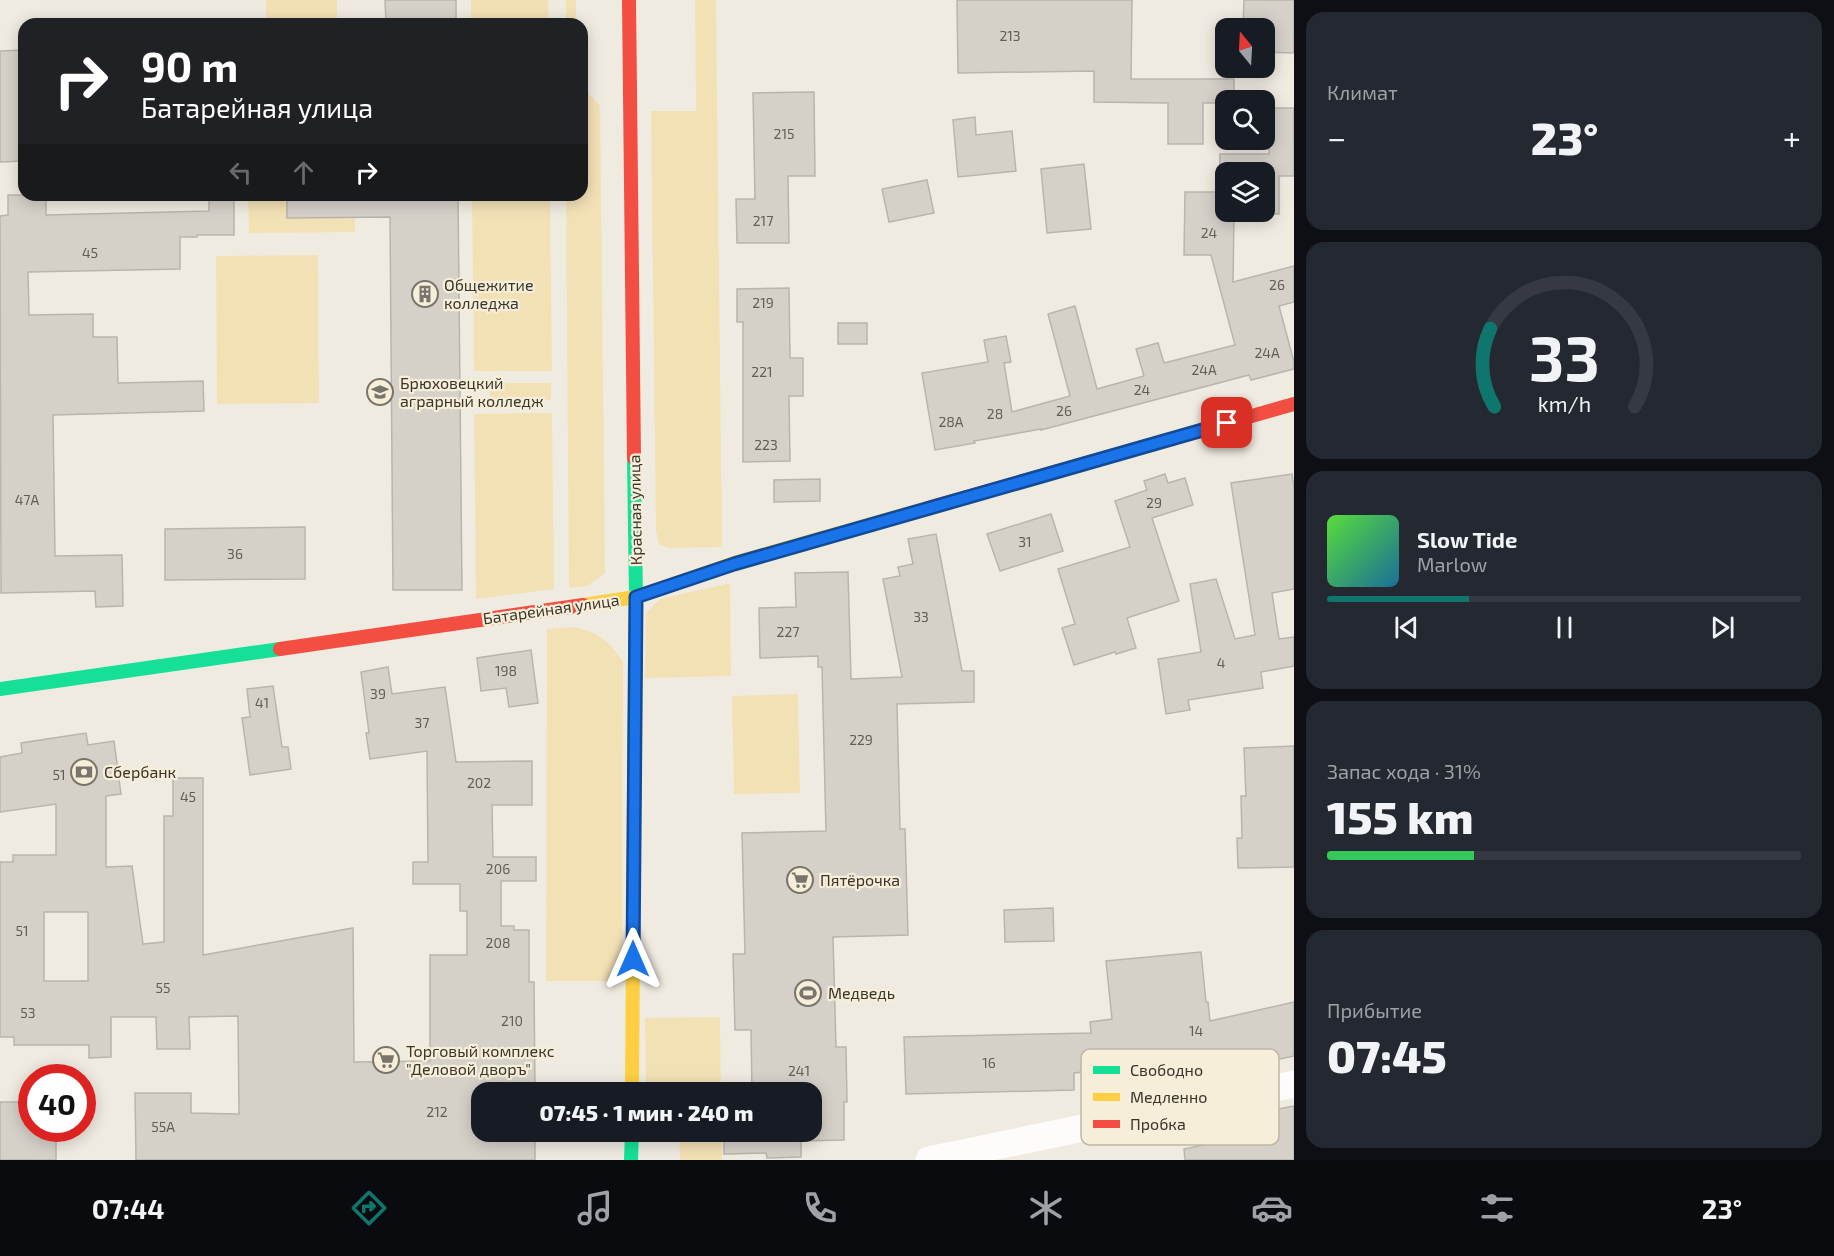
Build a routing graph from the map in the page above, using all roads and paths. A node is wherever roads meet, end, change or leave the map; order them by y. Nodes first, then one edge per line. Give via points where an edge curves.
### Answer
1 (629, 0) edge
2 (1294, 404) edge
3 (636, 597) junction
4 (0, 689) edge
5 (632, 1082) edge
6 (1294, 1084) edge
7 (1279, 1087) edge
8 (1081, 1128) edge
9 (632, 1142) edge
10 (632, 1160) edge
11 (929, 1160) edge

1 - 3 street, Красная улица
2 - 3 street, Батарейная улица via 734,564
3 - 4 street, Батарейная улица
3 - 5 street, Красная улица
6 - 7 street
8 - 11 street
9 - 10 street

